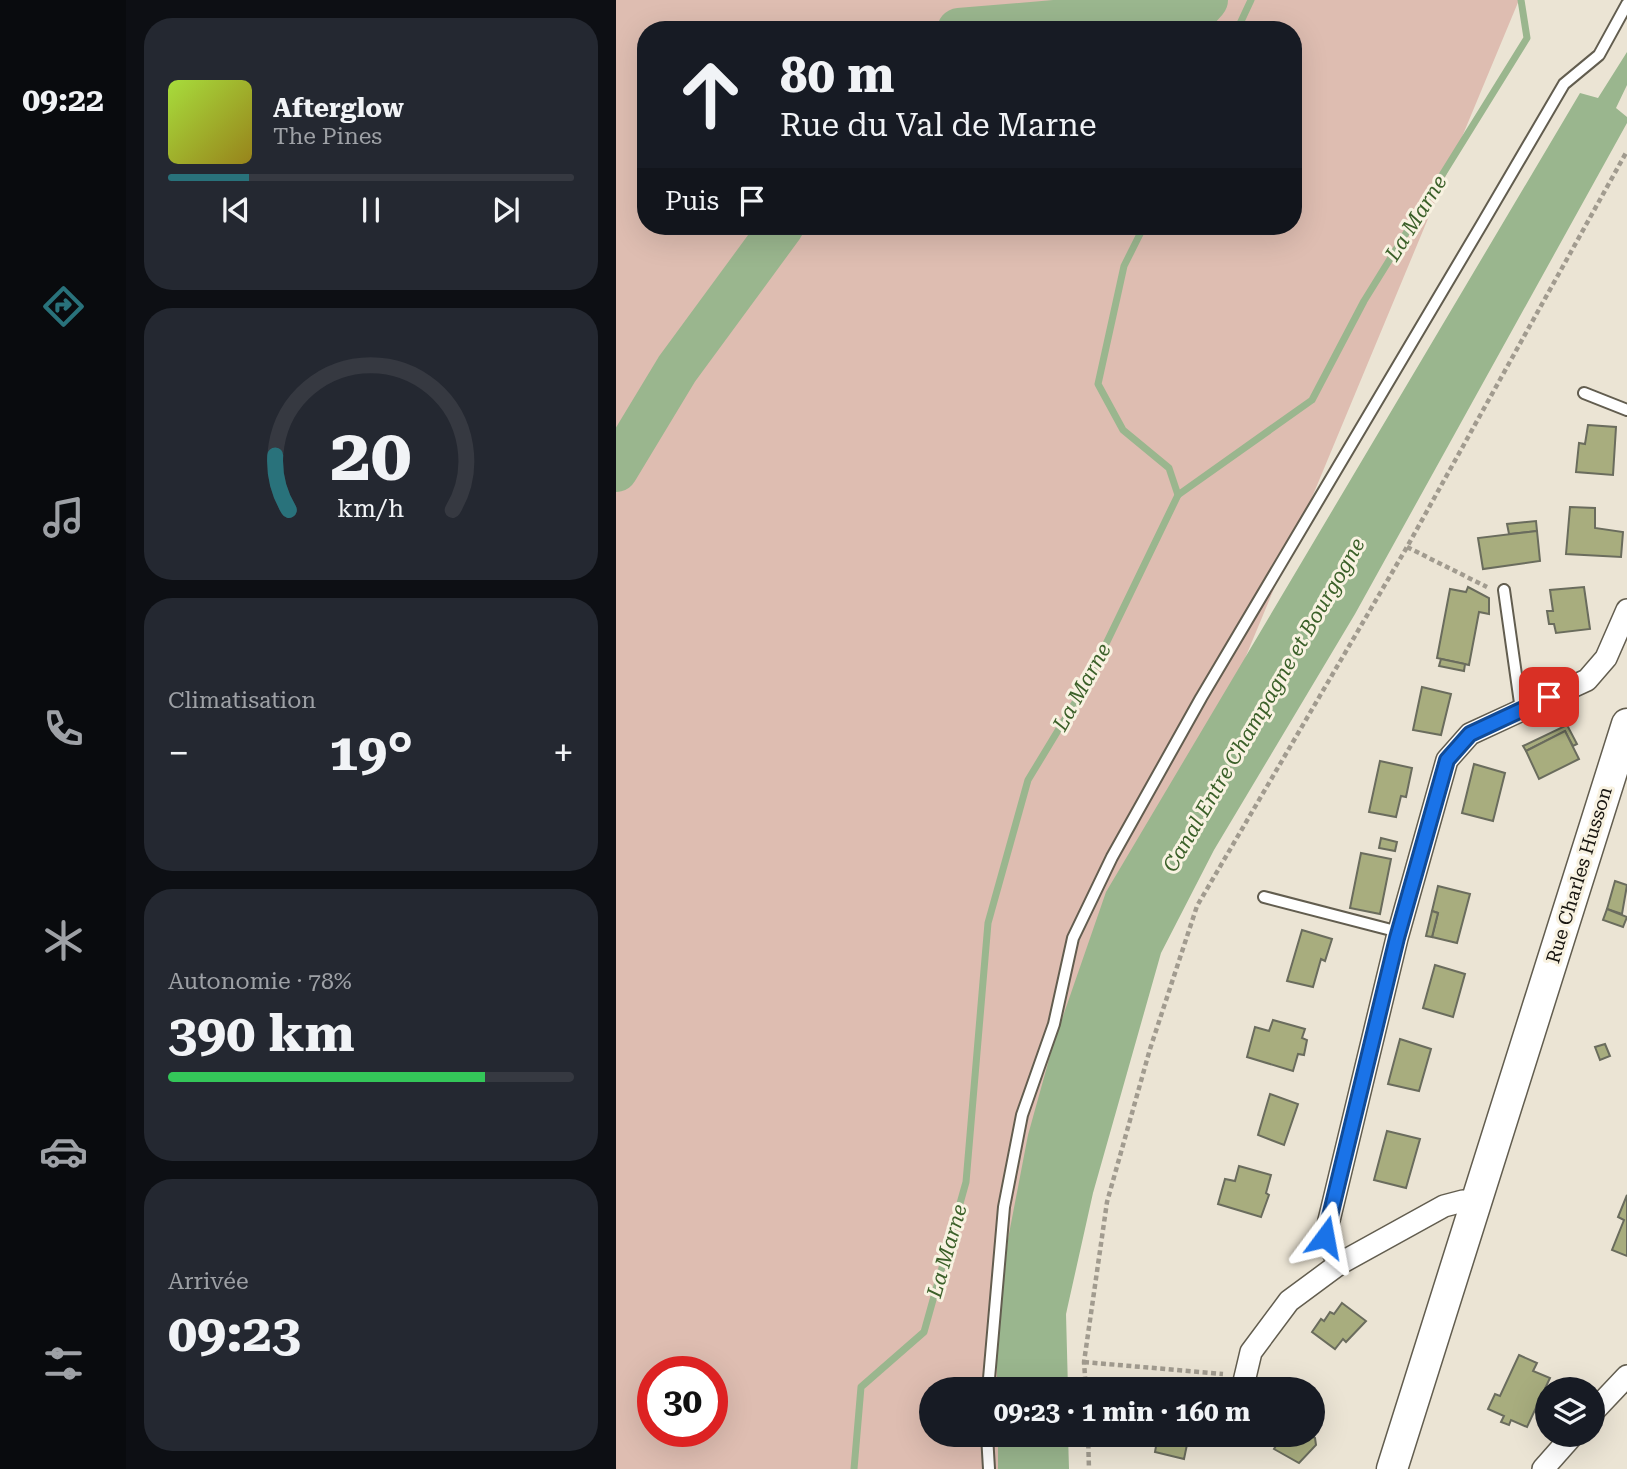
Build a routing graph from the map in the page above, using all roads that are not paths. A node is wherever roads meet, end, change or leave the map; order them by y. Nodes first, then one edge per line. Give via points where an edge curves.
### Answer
1 (1627, 4) edge
2 (1584, 393) dead end
3 (1627, 410) edge
4 (1504, 590) road end
5 (1627, 611) edge
6 (1521, 710) junction
7 (1627, 724) edge
8 (1264, 897) dead end
9 (1398, 935) junction
10 (1476, 1205) junction
11 (1339, 1264) junction
12 (1627, 1376) edge
13 (989, 1377) edge
14 (1245, 1377) edge
15 (1605, 1399) edge
16 (987, 1447) edge
17 (1562, 1447) edge
18 (989, 1469) edge
19 (1392, 1469) edge
20 (1543, 1469) edge

1 - 13 lane via 1599,55 1564,85 1188,720 1073,938 1054,1024 1022,1115 1009,1181
2 - 3 lane
4 - 6 lane
5 - 6 street via 1606,658 1587,680
6 - 9 street via 1470,734 1447,760
7 - 10 street, Rue Charles Husson
8 - 9 lane
9 - 11 street via 1325,1237
10 - 11 street via 1463,1201 1444,1206
10 - 19 street, Rue Charles Husson
11 - 14 street via 1289,1301 1251,1352
12 - 15 street
16 - 18 lane
17 - 20 street

